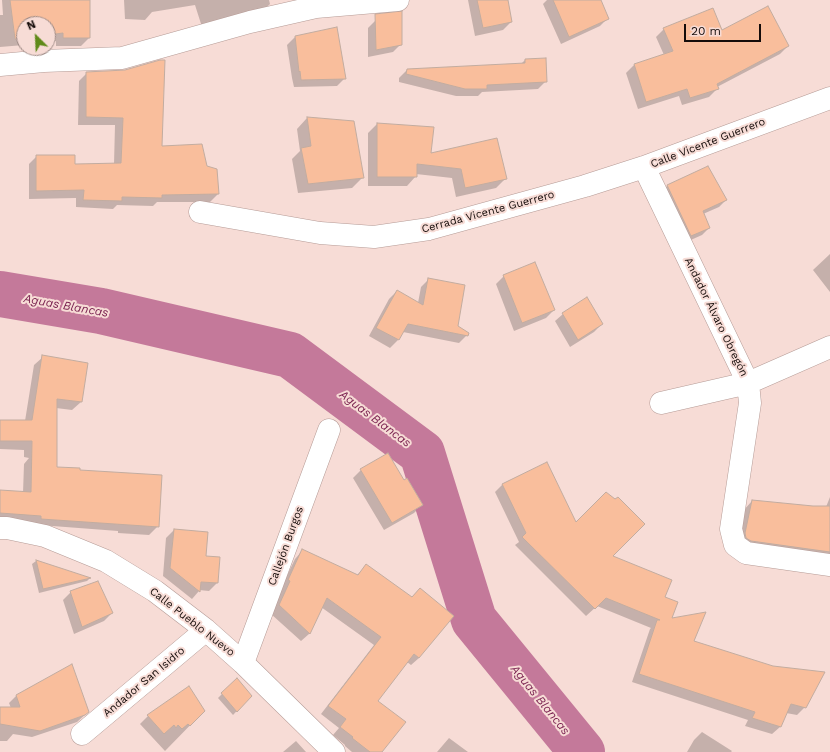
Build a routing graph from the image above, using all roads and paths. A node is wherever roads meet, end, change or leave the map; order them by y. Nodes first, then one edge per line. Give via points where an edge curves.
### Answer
1 (398, 0) edge
2 (0, 65) edge
3 (830, 98) edge
4 (644, 167) junction
5 (585, 186) joint
6 (200, 212) dead end
7 (830, 347) edge
8 (748, 383) junction
9 (661, 403) dead end
10 (329, 430) dead end
11 (0, 528) edge
12 (830, 565) edge
13 (206, 630) junction
14 (243, 663) junction
15 (82, 734) dead end
16 (334, 752) edge

1 - 2 street via 316,7 250,22 122,58
3 - 4 street, Calle Vicente Guerrero
4 - 5 street, Calle Vicente Guerrero
4 - 8 street, Andador Álvaro Obregón
5 - 6 street, Cerrada Vicente Guerrero via 429,229 374,237 320,233
7 - 8 street
8 - 9 street
8 - 12 street, Andador Álvaro Obregón via 750,403 731,529 735,545 746,553
10 - 14 street, Callejón Burgos
11 - 13 street, Calle Pueblo Nuevo via 45,536 106,562 156,591
13 - 14 street, Calle Pueblo Nuevo
13 - 15 street, Andador San Isidro
14 - 16 street, Calle Pueblo Nuevo

